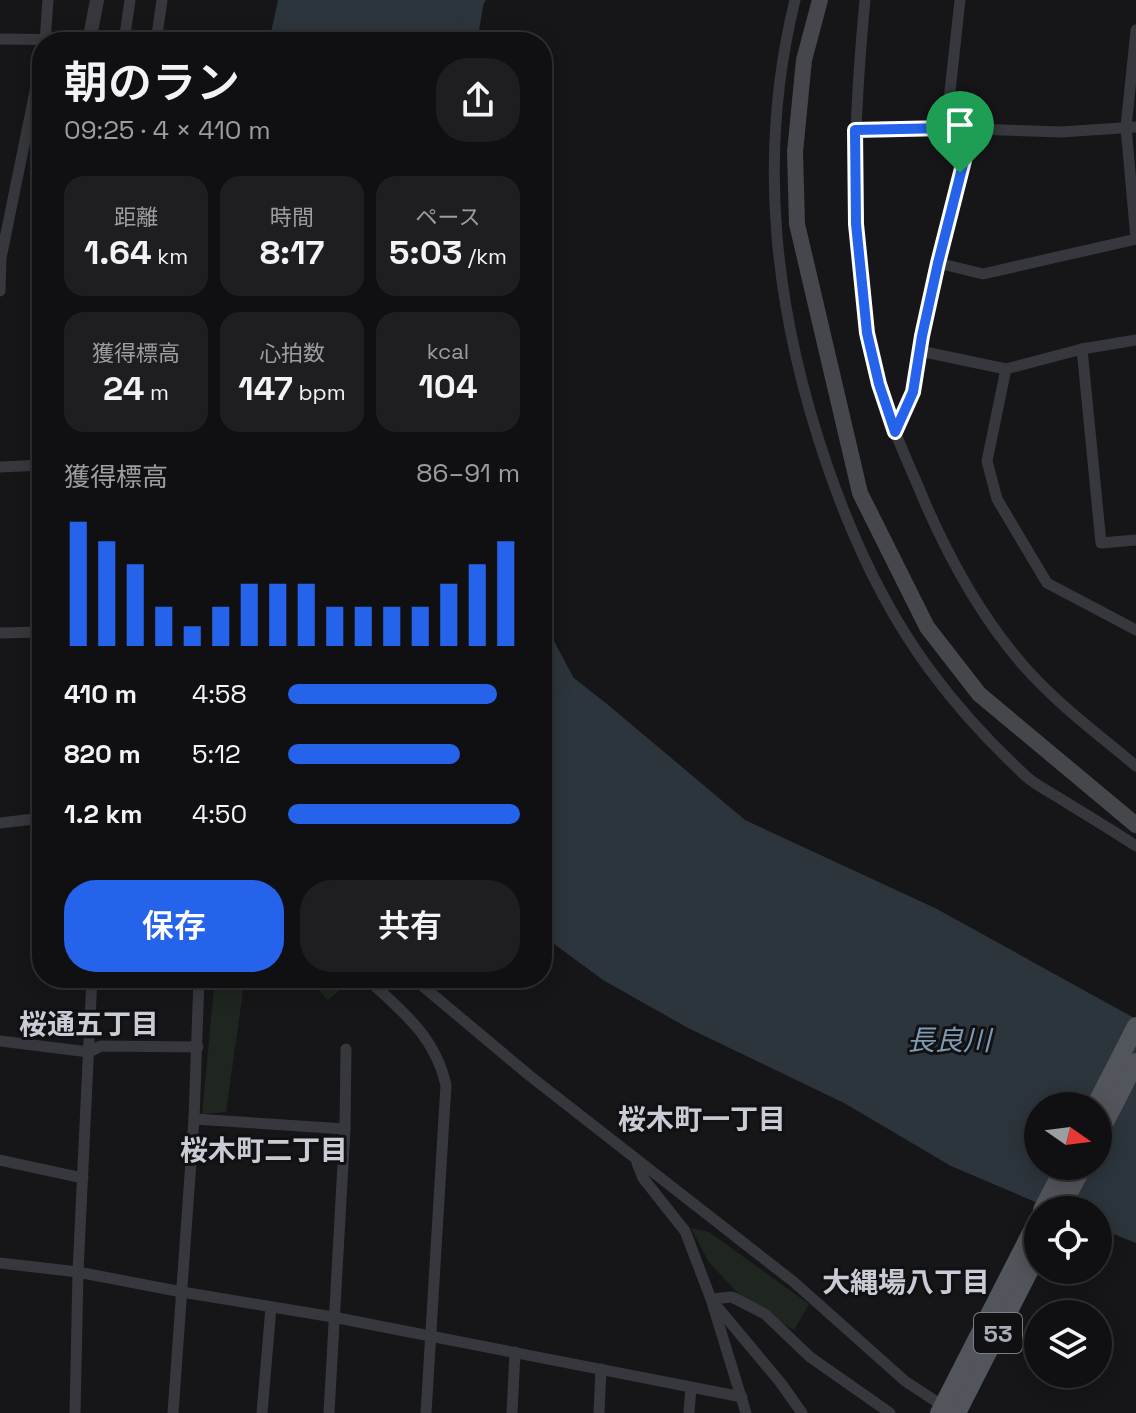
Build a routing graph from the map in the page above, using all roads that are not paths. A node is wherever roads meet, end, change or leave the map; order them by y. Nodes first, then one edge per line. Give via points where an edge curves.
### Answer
1 (48, 0) edge
2 (97, 0) edge
3 (130, 0) edge
4 (162, 0) edge
5 (795, 0) edge
6 (820, 0) edge
7 (865, 0) edge
8 (960, 0) edge
9 (1136, 30) edge
10 (46, 32) edge
11 (92, 32) edge
12 (125, 32) edge
13 (157, 32) edge
14 (0, 39) edge
15 (32, 40) edge
16 (32, 106) edge
17 (1131, 127) edge
18 (946, 128) junction
19 (972, 129) junction
20 (855, 130) junction
21 (1, 258) edge
22 (938, 263) junction
23 (0, 291) edge
24 (1136, 340) edge
25 (1082, 349) junction
26 (920, 351) junction
27 (1006, 369) junction
28 (895, 432) junction
29 (32, 465) edge
30 (0, 467) edge
31 (1136, 540) edge
32 (1136, 630) edge
33 (32, 632) edge
34 (0, 633) edge
35 (1136, 766) edge
36 (32, 819) edge
37 (0, 823) edge
38 (1136, 825) edge
39 (1136, 846) edge
40 (92, 988) edge
41 (199, 988) edge
42 (376, 988) edge
43 (425, 988) edge
44 (1136, 1026) edge
45 (0, 1041) edge
46 (198, 1047) junction
47 (346, 1049) dead end
48 (89, 1052) junction
49 (1136, 1062) edge
50 (1102, 1092) edge
51 (1112, 1109) edge
52 (194, 1119) junction
53 (345, 1129) junction
54 (0, 1160) edge
55 (636, 1160) junction
56 (83, 1178) junction
57 (1024, 1246) edge
58 (0, 1263) edge
59 (78, 1272) junction
60 (1024, 1281) edge
61 (182, 1292) junction
62 (711, 1299) junction
63 (271, 1307) junction
64 (333, 1317) junction
65 (429, 1334) junction
66 (515, 1352) junction
67 (601, 1369) junction
68 (691, 1387) junction
69 (742, 1397) junction
70 (75, 1413) edge
71 (173, 1413) edge
72 (262, 1413) edge
73 (329, 1413) edge
74 (426, 1413) edge
75 (512, 1413) edge
76 (599, 1413) edge
77 (689, 1413) edge
78 (746, 1413) edge
79 (802, 1413) edge
80 (890, 1413) edge
81 (939, 1413) edge
82 (955, 1413) edge

1 - 10 street
2 - 11 street
3 - 12 street
4 - 13 street
5 - 39 street via 775,117 777,252 801,382 856,542 922,659 986,737 1031,780
6 - 38 main road via 804,60 795,152 797,224 860,493 927,627 979,694
7 - 20 street
8 - 18 street
9 - 17 street
14 - 15 street
16 - 21 street
17 - 19 street via 1061,132
17 - 22 street via 1136,239 983,274
18 - 19 street
18 - 20 street
19 - 22 street
20 - 28 street via 856,224 867,333
21 - 23 street
22 - 26 street
24 - 25 street
25 - 27 street
25 - 31 street via 1101,543
26 - 27 street
26 - 28 street via 913,392
27 - 32 street via 987,461 997,499 1047,583
28 - 35 street via 938,531 992,627 1025,667
29 - 30 street
33 - 34 street
36 - 37 street
40 - 48 street
41 - 46 street
42 - 65 street via 424,1034 446,1085
43 - 55 street
44 - 50 main road
45 - 48 street
46 - 48 street via 101,1046
46 - 52 street
47 - 53 street
48 - 56 street
49 - 51 main road
52 - 53 street
52 - 61 street
53 - 64 street
54 - 56 street
55 - 62 street via 643,1178 684,1228
55 - 82 street via 795,1283 905,1381
56 - 59 street
57 - 81 main road, 53, bridge
58 - 59 street
59 - 61 street
59 - 70 street
60 - 82 main road, 53
61 - 63 street
61 - 71 street
62 - 69 street
62 - 79 street
62 - 80 street via 732,1297 765,1314 810,1357
63 - 64 street
63 - 72 street
64 - 65 street
64 - 73 street
65 - 66 street
65 - 74 street
66 - 67 street
66 - 75 street
67 - 68 street
67 - 76 street
68 - 69 street
68 - 77 street
69 - 78 street

